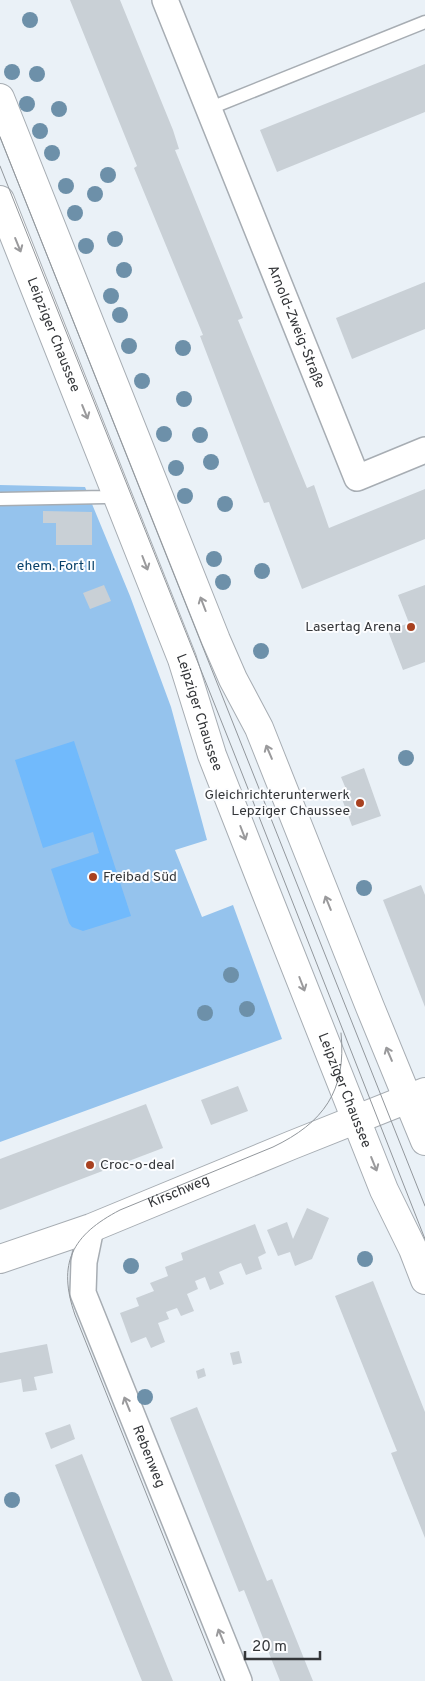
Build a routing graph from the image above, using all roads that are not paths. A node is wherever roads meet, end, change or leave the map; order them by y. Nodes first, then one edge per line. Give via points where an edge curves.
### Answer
1 (165, 0) edge
2 (425, 22) edge
3 (0, 98) edge
4 (208, 109) junction
5 (0, 200) edge
6 (425, 450) edge
7 (117, 492) junction
8 (0, 499) edge
9 (417, 1096) edge
10 (355, 1119) junction
11 (425, 1141) edge
12 (91, 1228) junction
13 (0, 1259) edge
14 (425, 1280) edge
15 (239, 1681) edge

1 - 4 street, Arnold-Zweig-Straße
2 - 4 lane
9 -> 3 main road via 370,1008 259,728 216,640
4 - 6 street, Arnold-Zweig-Straße via 357,478
5 -> 7 main road, Leipziger Chaussee
7 - 8 lane via 105,497
7 -> 10 main road, Leipziger Chaussee via 182,659 212,755
9 - 10 main road, Kirschweg
9 - 11 main road
10 - 12 main road, Kirschweg
10 -> 14 main road, Leipziger Chaussee
12 - 13 main road, Kirschweg
15 -> 12 street, Rebenweg via 83,1293 84,1262

